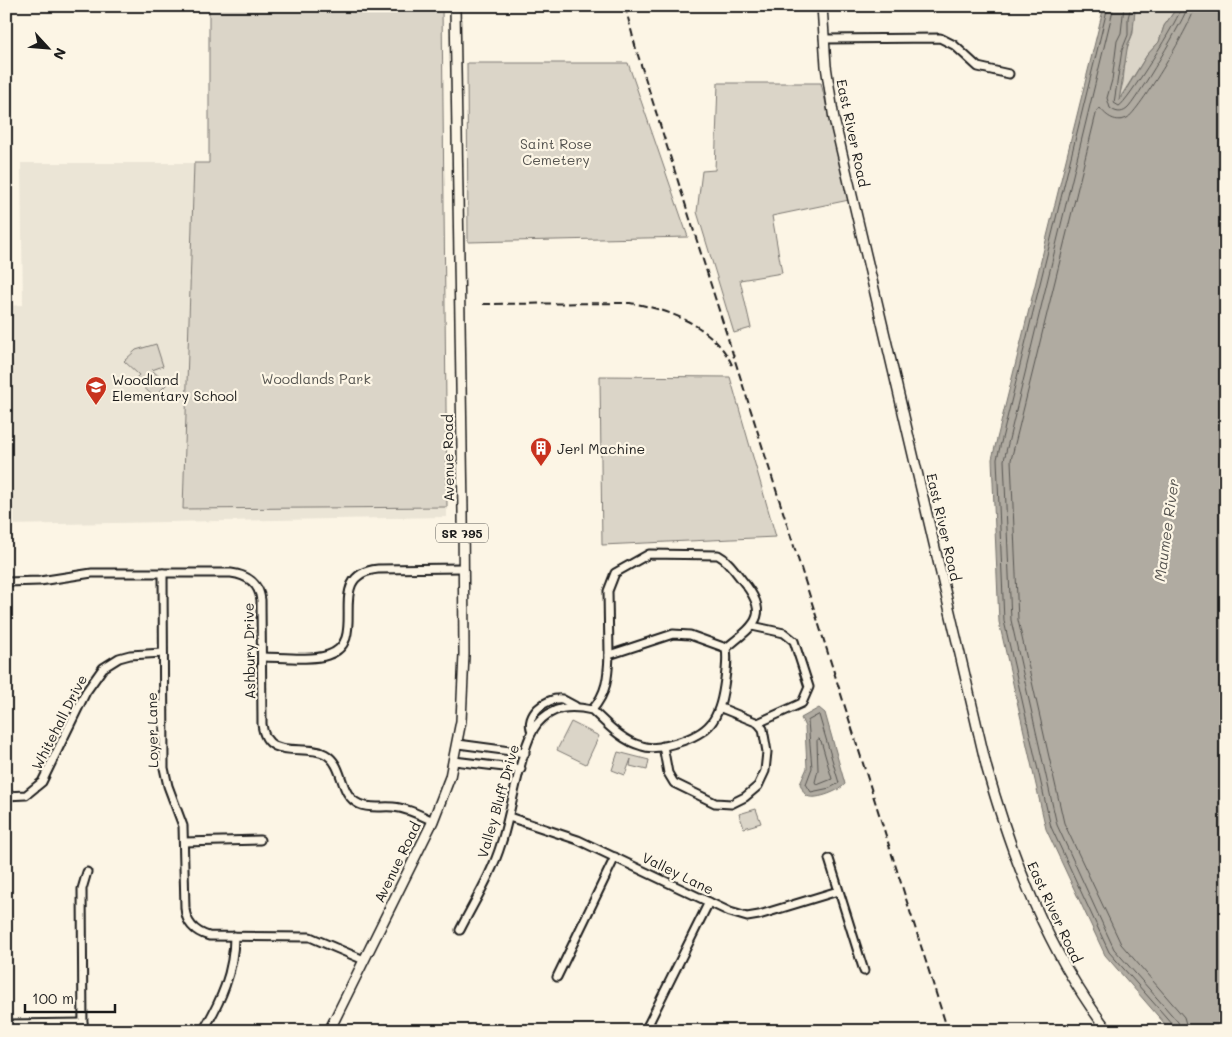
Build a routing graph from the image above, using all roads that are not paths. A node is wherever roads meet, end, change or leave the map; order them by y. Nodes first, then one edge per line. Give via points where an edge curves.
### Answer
1 (455, 6) edge
2 (822, 6) edge
3 (824, 39) junction
4 (1009, 74) dead end
5 (462, 568) junction
6 (163, 573) junction
7 (6, 582) edge
8 (752, 626) junction
9 (726, 648) junction
10 (163, 653) junction
11 (609, 656) junction
12 (262, 657) junction
13 (576, 706) junction
14 (721, 708) junction
15 (592, 710) junction
16 (758, 723) junction
17 (532, 732) junction
18 (458, 744) junction
19 (663, 746) junction
20 (525, 753) junction
21 (454, 761) junction
22 (522, 769) junction
23 (6, 796) edge
24 (509, 817) junction
25 (433, 821) junction
26 (260, 840) dead end
27 (184, 842) junction
28 (616, 857) junction
29 (828, 859) dead end
30 (87, 872) dead end
31 (838, 891) junction
32 (709, 902) junction
33 (460, 930) dead end
34 (234, 936) junction
35 (364, 960) junction
36 (864, 970) dead end
37 (558, 977) dead end
38 (83, 1023) junction
39 (6, 1024) edge
40 (647, 1028) edge
41 (83, 1031) edge
42 (204, 1031) edge
43 (329, 1031) edge
44 (660, 1031) edge
45 (1108, 1031) edge

1 - 5 main road, Avenue Road / SR 795
2 - 3 main road, East River Road
3 - 4 street via 940,38 954,45 978,67
3 - 45 main road, East River Road via 834,119 994,792 1012,850 1042,925 1073,983
5 - 12 street via 364,572 350,587 348,633 339,648 324,656
5 - 18 main road, Avenue Road / SR 795 via 463,681
6 - 7 street, Ashbury Drive via 92,573
6 - 10 street, Loyer Lane
6 - 12 street, Ashbury Drive via 231,573 250,580 260,595
8 - 9 street
8 - 11 street via 757,613 756,598 722,557 648,554 615,573 611,580 608,591
8 - 16 street via 790,636 809,687 802,703
9 - 11 street via 690,635 674,634
9 - 14 street, Valley Bluff Drive via 728,659
10 - 23 street, Whitehall Drive via 130,655 103,668 86,692 39,786 26,795
10 - 27 street, Loyer Lane via 164,768 183,826
11 - 15 street via 608,680 602,698
12 - 25 street, Ashbury Drive via 262,724 269,741 280,748 315,751 329,757 338,768 349,796 360,805 402,808
13 - 15 street, Valley Bluff Drive
13 - 17 street, Valley Bluff Drive via 554,710
13 - 17 street, Valley Bluff Drive via 562,699 546,703 532,716
14 - 16 street
14 - 19 street, Valley Bluff Drive via 712,723 700,733
15 - 19 street, Valley Bluff Drive via 630,741 642,746
16 - 19 street via 764,730 767,752 762,780 753,792 731,804 714,803 674,783 668,773
17 - 20 street, Valley Bluff Drive
18 - 20 street
18 - 21 main road, Avenue Road / SR 795
20 - 22 street, Valley Bluff Drive
21 - 22 street
21 - 25 main road, Avenue Road / SR 795
22 - 24 street, Valley Bluff Drive
24 - 28 street, Valley Lane via 561,833
24 - 33 street, Valley Bluff Drive via 498,855
25 - 35 main road, Avenue Road / SR 795
26 - 27 street
27 - 34 street, Loyer Lane via 184,908 188,921 204,935
28 - 32 street, Valley Lane
28 - 37 street
29 - 31 street
30 - 38 street via 82,889
31 - 32 street, Valley Lane via 750,917
31 - 36 street
32 - 40 street
34 - 35 street, Loyer Lane via 310,937
34 - 42 street via 229,979
35 - 43 main road, Avenue Road / SR 795
38 - 39 street
38 - 41 street
40 - 44 street

